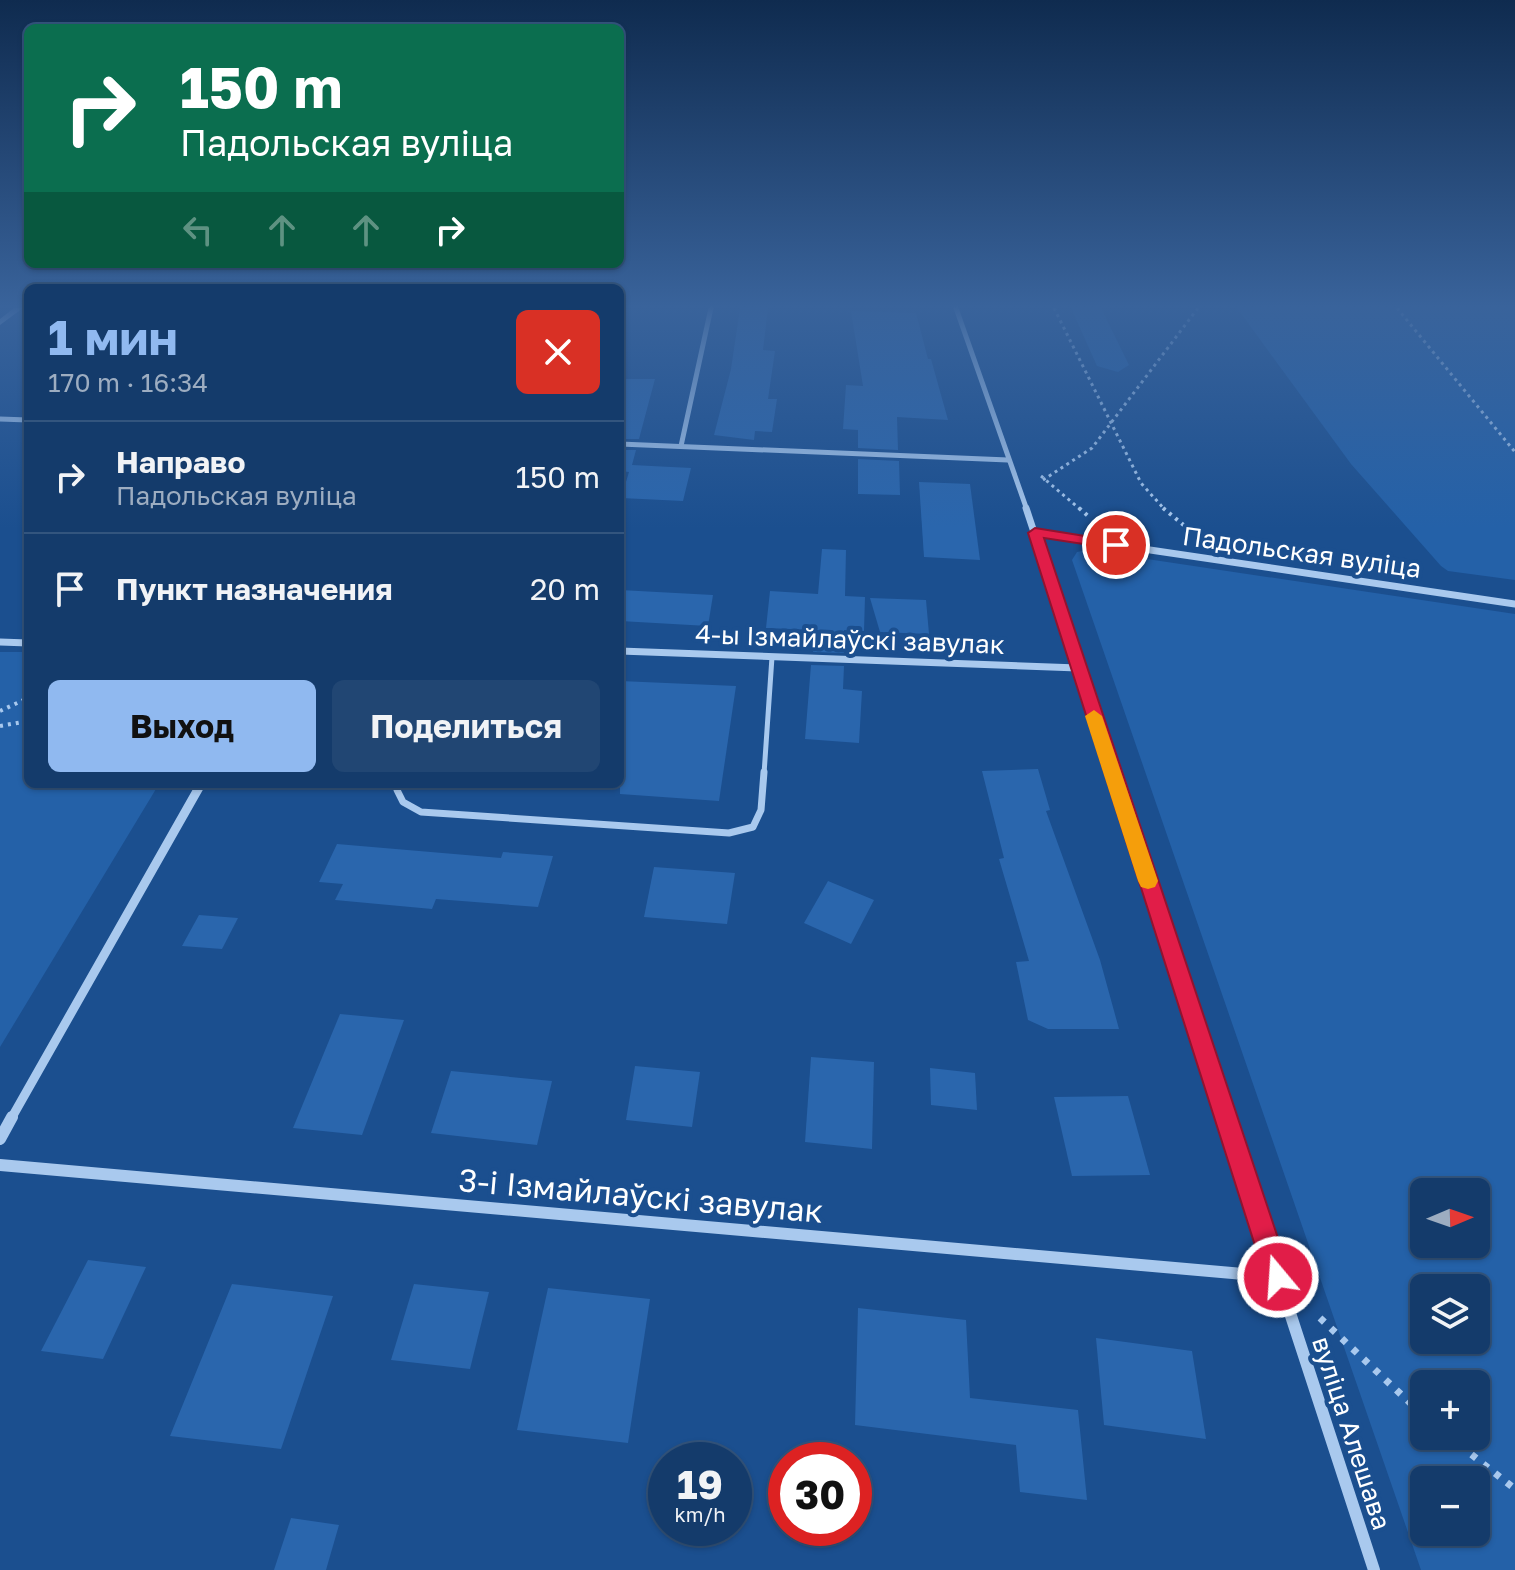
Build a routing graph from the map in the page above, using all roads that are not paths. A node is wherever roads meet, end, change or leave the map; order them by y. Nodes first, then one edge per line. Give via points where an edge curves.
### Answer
1 (695, 381) edge
2 (981, 381) edge
3 (0, 419) edge
4 (24, 420) edge
5 (624, 444) edge
6 (681, 446) junction
7 (1008, 460) junction
8 (1035, 533) junction
9 (1515, 604) edge
10 (0, 642) edge
11 (24, 643) edge
12 (624, 651) edge
13 (772, 657) junction
14 (1078, 668) junction
15 (199, 788) edge
16 (398, 788) edge
17 (0, 1139) edge
18 (0, 1165) edge
19 (1278, 1277) junction
20 (1374, 1570) edge

1 - 6 street
2 - 7 street, вуліца Алешава
3 - 4 street
5 - 6 street
6 - 7 street
7 - 8 street, вуліца Алешава
8 - 9 street, Падольская вуліца
8 - 14 street, вуліца Алешава
10 - 11 street
12 - 13 street, 4-ы Ізмайлаўскі завулак
13 - 14 street, 4-ы Ізмайлаўскі завулак
13 - 16 lane via 761,810 753,827 729,833 421,812 403,802
14 - 19 street, вуліца Алешава
15 - 17 street
18 - 19 street, 3-і Ізмайлаўскі завулак
19 - 20 street, вуліца Алешава

